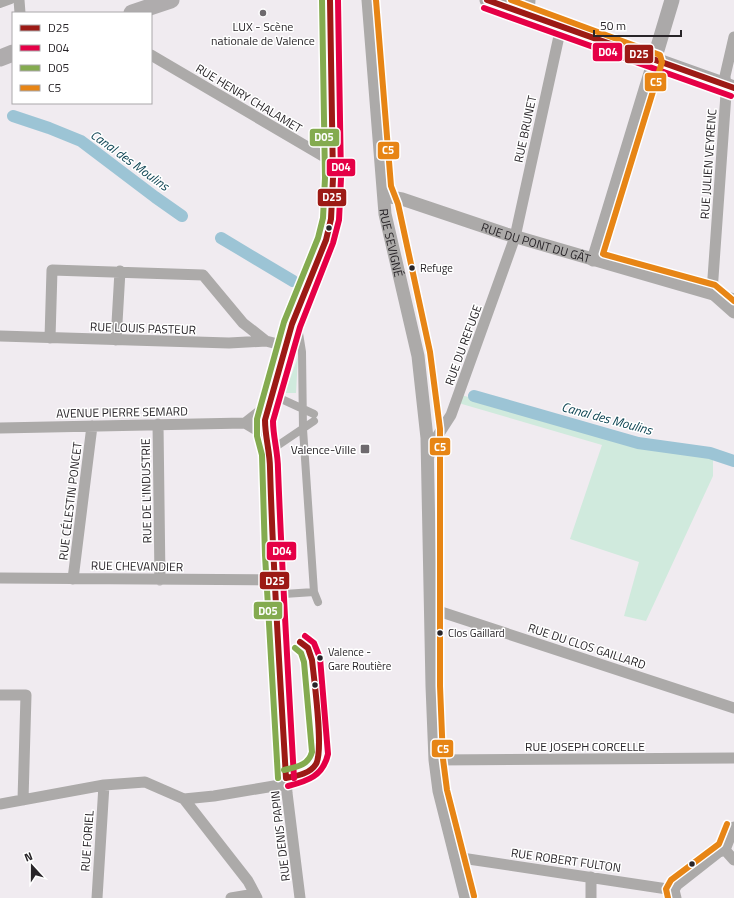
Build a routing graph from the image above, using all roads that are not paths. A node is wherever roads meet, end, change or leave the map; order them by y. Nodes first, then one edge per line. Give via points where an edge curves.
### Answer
1 (11, 0) edge
2 (19, 0) edge
3 (170, 0) edge
4 (368, 0) edge
5 (487, 0) edge
6 (530, 0) edge
7 (672, 0) edge
8 (0, 4) edge
9 (20, 12) edge
10 (135, 12) edge
11 (529, 15) junction
12 (561, 27) junction
13 (734, 37) edge
14 (12, 53) edge
15 (152, 56) edge
16 (0, 58) edge
17 (654, 60) junction
18 (730, 86) edge
19 (332, 164) joint
20 (385, 196) junction
21 (515, 237) junction
22 (594, 260) junction
23 (120, 271) junction
24 (712, 292) junction
25 (734, 300) edge
26 (734, 312) edge
27 (298, 327) dead end
28 (0, 336) edge
29 (50, 338) junction
30 (116, 340) junction
31 (266, 341) junction
32 (285, 346) junction
33 (277, 397) dead end
34 (268, 405) junction
35 (302, 408) junction
36 (245, 423) junction
37 (158, 424) junction
38 (92, 426) junction
39 (0, 428) edge
40 (303, 429) junction
41 (265, 435) junction
42 (277, 446) dead end
43 (428, 458) junction
44 (0, 578) edge
45 (73, 579) junction
46 (160, 580) junction
47 (274, 580) junction
48 (314, 592) junction
49 (284, 594) dead end
50 (318, 602) dead end
51 (432, 608) junction
52 (0, 695) edge
53 (734, 708) edge
54 (734, 758) edge
55 (436, 760) junction
56 (286, 784) junction
57 (104, 785) junction
58 (184, 799) junction
59 (23, 800) junction
60 (0, 804) edge
61 (734, 827) edge
62 (725, 850) junction
63 (455, 857) junction
64 (734, 860) edge
65 (591, 877) junction
66 (675, 894) edge
67 (256, 896) edge
68 (97, 898) edge
69 (232, 898) edge
70 (300, 898) edge
71 (466, 898) edge
72 (590, 898) edge

1 - 8 street
2 - 9 street
3 - 10 main road
4 - 20 street, RUE SEVIGNÉ
5 - 11 main road
6 - 11 street
7 - 17 main road
11 - 12 main road
12 - 17 main road
12 - 21 street, RUE BRUNET
13 - 18 street, RUE JULIEN VEYRENC via 725,76
14 - 16 main road
15 - 19 street, RUE HENRY CHALAMET via 328,159
17 - 18 main road
17 - 22 street
18 - 24 street, RUE JULIEN VEYRENC
19 - 32 street, RUE DENIS PAPIN via 333,207 329,228
20 - 21 street, RUE DU PONT DU GÂT via 402,199
20 - 43 street, RUE SEVIGNÉ via 388,232 419,362
21 - 22 street, RUE DU PONT DU GÂT
21 - 43 street, RUE DU REFUGE via 451,415
22 - 24 street, RUE DU PONT DU GÂT
23 - 29 street via 52,270
23 - 30 street
23 - 31 street via 203,275 243,323
24 - 25 street, RUE DU PONT DU GÂT
24 - 26 street
27 - 35 street via 302,352
28 - 29 street, RUE LOUIS PASTEUR
29 - 30 street, RUE LOUIS PASTEUR
30 - 31 street, RUE LOUIS PASTEUR via 229,343
31 - 32 street, RUE LOUIS PASTEUR
32 - 34 street, RUE DENIS PAPIN
33 - 35 street
34 - 36 street
34 - 41 street, RUE DENIS PAPIN
35 - 40 street
35 - 40 street via 314,417
36 - 37 street, AVENUE PIERRE SEMARD
36 - 41 street
37 - 38 street, AVENUE PIERRE SEMARD
37 - 46 street, RUE DE L'INDUSTRIE
38 - 39 street, AVENUE PIERRE SEMARD
38 - 45 street, RUE CÉLESTIN PONCET
40 - 42 street
40 - 48 street
41 - 47 street, RUE DENIS PAPIN via 270,454
43 - 51 street, RUE SEVIGNÉ
44 - 45 street, RUE CHEVANDIER
45 - 46 street, RUE CHEVANDIER
46 - 47 street, RUE CHEVANDIER
47 - 56 street, RUE DENIS PAPIN
48 - 49 street
48 - 50 street
51 - 53 street, RUE DU CLOS GAILLARD
51 - 55 street, RUE SEVIGNÉ via 432,686
52 - 59 street via 26,694
54 - 55 street, RUE JOSEPH CORCELLE
55 - 63 street, RUE SEVIGNÉ via 439,791
56 - 58 street
56 - 70 street, RUE DENIS PAPIN
57 - 58 street via 145,782
57 - 59 street
57 - 68 street, RUE FORIEL
58 - 67 street via 248,881
59 - 60 street
61 - 62 street
62 - 64 street
62 - 66 street via 676,885
63 - 65 street, RUE ROBERT FULTON
63 - 71 street, RUE SEVIGNÉ
65 - 66 street, RUE ROBERT FULTON
65 - 72 street
67 - 69 street

